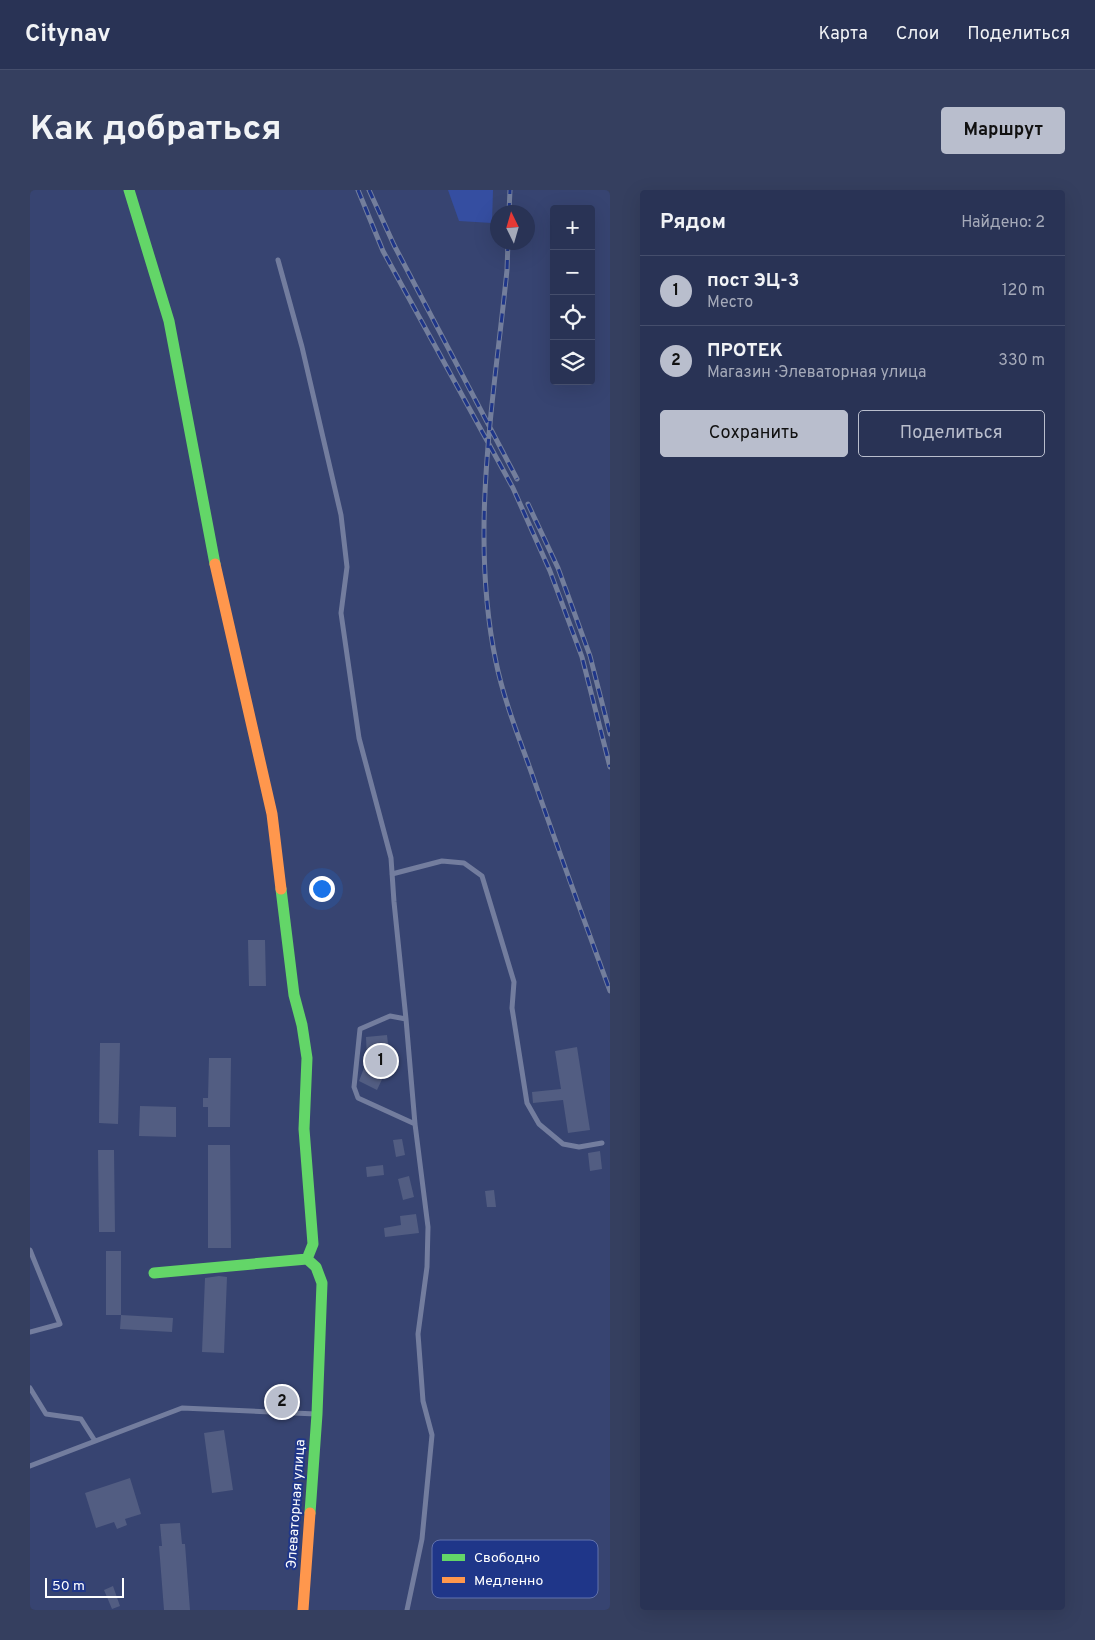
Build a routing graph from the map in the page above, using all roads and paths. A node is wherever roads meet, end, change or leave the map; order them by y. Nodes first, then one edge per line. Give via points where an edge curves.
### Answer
1 (129, 190) edge
2 (278, 260) dead end
3 (392, 874) junction
4 (406, 1019) junction
5 (414, 1124) junction
6 (602, 1143) dead end
7 (30, 1250) edge
8 (307, 1259) junction
9 (154, 1273) dead end
10 (30, 1332) edge
11 (30, 1388) edge
12 (317, 1414) junction
13 (95, 1441) junction
14 (30, 1466) edge
15 (303, 1610) edge
16 (407, 1610) edge

1 - 8 street via 170,321 220,590 272,814 294,995 307,1058 304,1130 313,1244
2 - 3 lane via 341,515 348,567 342,622 359,738 384,826
3 - 4 lane
3 - 6 lane via 442,862 464,863 482,876 514,982 512,1008 527,1103 539,1124 563,1144 579,1147
4 - 5 lane
4 - 5 lane via 390,1016 360,1029 354,1087 358,1098
5 - 16 lane via 428,1228 427,1267 418,1334 423,1401 432,1434 422,1539
7 - 10 lane via 60,1324
8 - 9 street
8 - 12 street, Элеваторная улица via 316,1267 322,1283
11 - 13 lane via 46,1414 81,1419
12 - 13 lane via 182,1408
12 - 15 street, Элеваторная улица
13 - 14 lane

